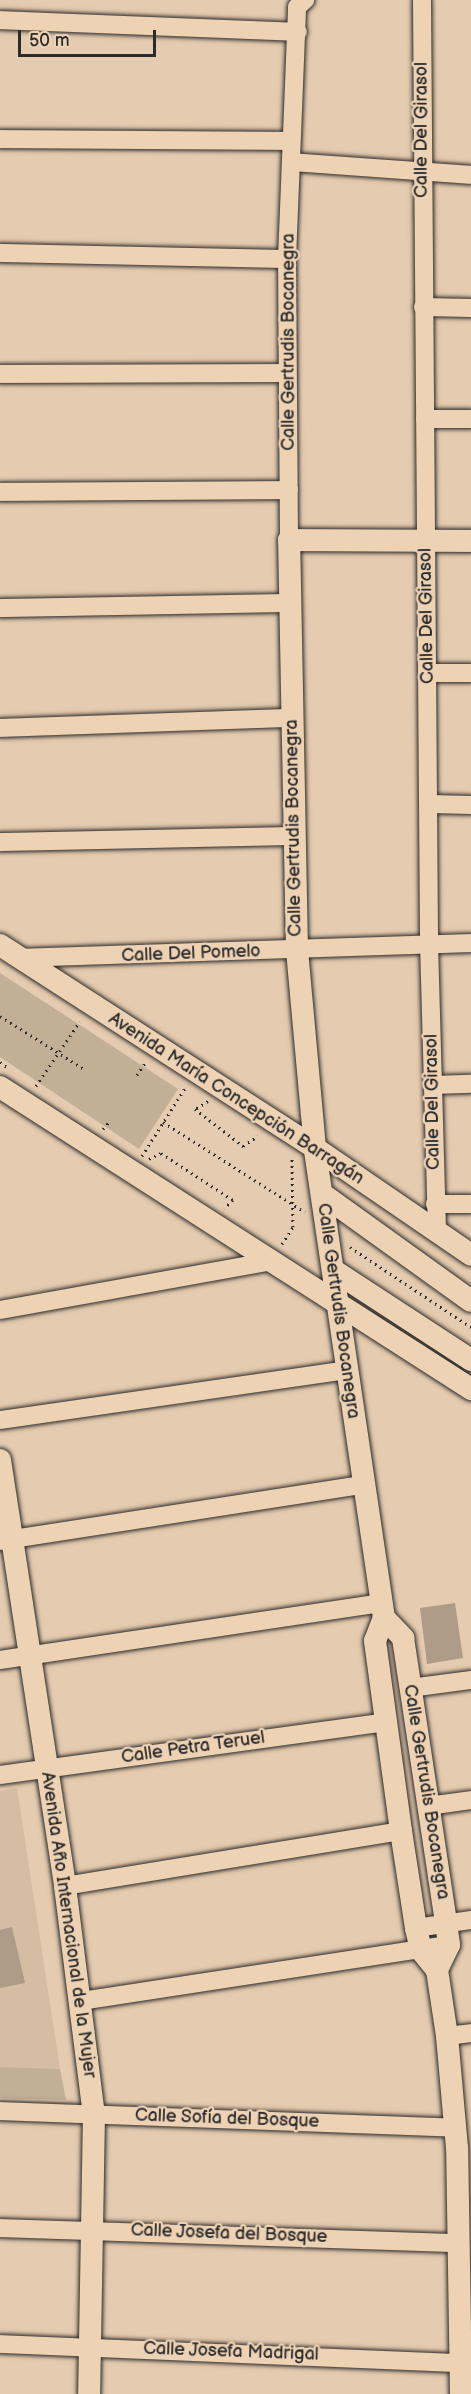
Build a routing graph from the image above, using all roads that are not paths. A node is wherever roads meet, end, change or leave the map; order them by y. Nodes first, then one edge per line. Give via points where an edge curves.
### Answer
1 (305, 0) edge
2 (422, 0) edge
3 (0, 20) edge
4 (298, 32) junction
5 (0, 139) edge
6 (291, 141) junction
7 (291, 162) junction
8 (423, 174) junction
9 (471, 176) edge
10 (0, 253) edge
11 (287, 259) junction
12 (423, 307) junction
13 (471, 308) edge
14 (287, 373) junction
15 (0, 374) edge
16 (425, 419) junction
17 (471, 419) edge
18 (289, 490) junction
19 (0, 492) edge
20 (289, 540) junction
21 (425, 540) junction
22 (471, 541) edge
23 (291, 603) junction
24 (0, 608) edge
25 (429, 673) junction
26 (471, 673) edge
27 (292, 718) junction
28 (0, 728) edge
29 (430, 804) junction
30 (471, 805) edge
31 (295, 836) junction
32 (0, 842) edge
33 (429, 943) junction
34 (471, 943) edge
35 (0, 945) edge
36 (297, 951) junction
37 (19, 958) junction
38 (471, 1084) edge
39 (433, 1085) junction
40 (0, 1087) edge
41 (315, 1149) junction
42 (322, 1194) junction
43 (435, 1204) junction
44 (471, 1204) edge
45 (437, 1231) junction
46 (269, 1251) junction
47 (471, 1255) edge
48 (333, 1270) junction
49 (471, 1300) edge
50 (337, 1303) junction
51 (0, 1310) edge
52 (471, 1360) edge
53 (346, 1370) junction
54 (471, 1389) edge
55 (0, 1420) edge
56 (0, 1460) edge
57 (363, 1485) junction
58 (6, 1540) edge
59 (383, 1610) junction
60 (29, 1656) junction
61 (0, 1660) edge
62 (471, 1680) edge
63 (410, 1688) junction
64 (386, 1722) junction
65 (46, 1769) junction
66 (0, 1775) edge
67 (471, 1800) edge
68 (428, 1806) junction
69 (401, 1831) junction
70 (65, 1886) junction
71 (471, 1920) edge
72 (447, 1934) junction
73 (419, 1939) junction
74 (437, 1970) junction
75 (81, 2001) junction
76 (471, 2033) edge
77 (447, 2036) junction
78 (0, 2111) edge
79 (94, 2114) junction
80 (460, 2141) edge
81 (464, 2218) edge
82 (0, 2228) edge
83 (92, 2228) junction
84 (458, 2242) junction
85 (0, 2344) edge
86 (91, 2346) junction
87 (466, 2362) edge
88 (90, 2394) edge
89 (461, 2394) edge

1 - 4 street, Calle Gertrudis Bocanegra via 297,7
2 - 8 street, Calle Del Girasol
3 - 4 street
4 - 6 street, Calle Gertrudis Bocanegra
5 - 6 street
6 - 7 street, Calle Gertrudis Bocanegra
7 - 8 street
7 - 11 street, Calle Gertrudis Bocanegra
8 - 9 street
8 - 12 street, Calle Del Girasol
10 - 11 street
11 - 14 street, Calle Gertrudis Bocanegra
12 - 13 street
12 - 16 street, Calle Del Girasol
14 - 15 street
14 - 18 street, Calle Gertrudis Bocanegra
16 - 17 street
16 - 21 street, Calle Del Girasol
18 - 19 street
18 - 20 street, Calle Gertrudis Bocanegra
20 - 21 street
20 - 23 street, Calle Gertrudis Bocanegra
21 - 22 street
21 - 25 street, Calle Del Girasol
23 - 24 street
23 - 27 street, Calle Gertrudis Bocanegra
25 - 26 street
25 - 29 street, Calle Del Girasol
27 - 28 street
27 - 31 street, Calle Gertrudis Bocanegra
29 - 30 street
29 - 33 street, Calle Del Girasol
31 - 32 street
31 - 36 street, Calle Gertrudis Bocanegra
33 - 34 street, Calle Del Pomelo
33 - 36 street, Calle Del Pomelo
33 - 39 street, Calle Del Girasol
35 - 37 street, Avenida María Concepción Barragán
36 - 37 street, Calle Del Pomelo
36 - 41 street, Calle Gertrudis Bocanegra
37 - 41 street, Avenida María Concepción Barragán
38 - 39 street
39 - 43 street, Calle Del Girasol
40 - 46 street
41 - 42 street, Calle Gertrudis Bocanegra
41 - 45 street, Avenida María Concepción Barragán
42 - 48 street, Calle Gertrudis Bocanegra
42 - 49 street, Avenida María Concepción Barragán
43 - 44 street
43 - 45 street, Calle Del Girasol
45 - 47 street, Avenida María Concepción Barragán
46 - 50 street
46 - 51 street
48 - 50 street, Calle Gertrudis Bocanegra
48 - 52 street
50 - 53 street, Calle Gertrudis Bocanegra
50 - 54 street
53 - 55 street
53 - 57 street, Calle Gertrudis Bocanegra
56 - 58 street, Avenida Año Internacional de la Mujer
57 - 58 street
57 - 59 street, Calle Gertrudis Bocanegra
58 - 60 street, Avenida Año Internacional de la Mujer
59 - 60 street
59 - 63 street, Calle Gertrudis Bocanegra via 403,1638
59 - 64 street, Calle Gertrudis Bocanegra via 375,1641
60 - 61 street
60 - 65 street, Avenida Año Internacional de la Mujer
62 - 63 street
63 - 68 street, Calle Gertrudis Bocanegra
64 - 65 street, Calle Petra Teruel
64 - 69 street, Calle Gertrudis Bocanegra
65 - 66 street, Calle Petra Teruel
65 - 70 street, Avenida Año Internacional de la Mujer
67 - 68 street
68 - 72 street, Calle Gertrudis Bocanegra
69 - 70 street
69 - 73 street, Calle Gertrudis Bocanegra
70 - 75 street, Avenida Año Internacional de la Mujer
71 - 72 street
72 - 73 street
72 - 74 street
73 - 74 street, Calle Gertrudis Bocanegra
73 - 75 street
74 - 77 street
75 - 79 street, Avenida Año Internacional de la Mujer
76 - 77 street
77 - 80 street
78 - 79 street, Calle Sofía del Bosque
79 - 80 street, Calle Sofía del Bosque
79 - 83 street, Avenida Año Internacional de la Mujer
80 - 81 street
81 - 84 street
82 - 83 street, Calle Josefa del Bosque
83 - 84 street, Calle Josefa del Bosque
83 - 86 street, Avenida Año Internacional de la Mujer
84 - 87 street
85 - 86 street, Calle Josefa Madrigal
86 - 87 street, Calle Josefa Madrigal
86 - 88 street, Avenida Año Internacional de la Mujer
87 - 89 street

